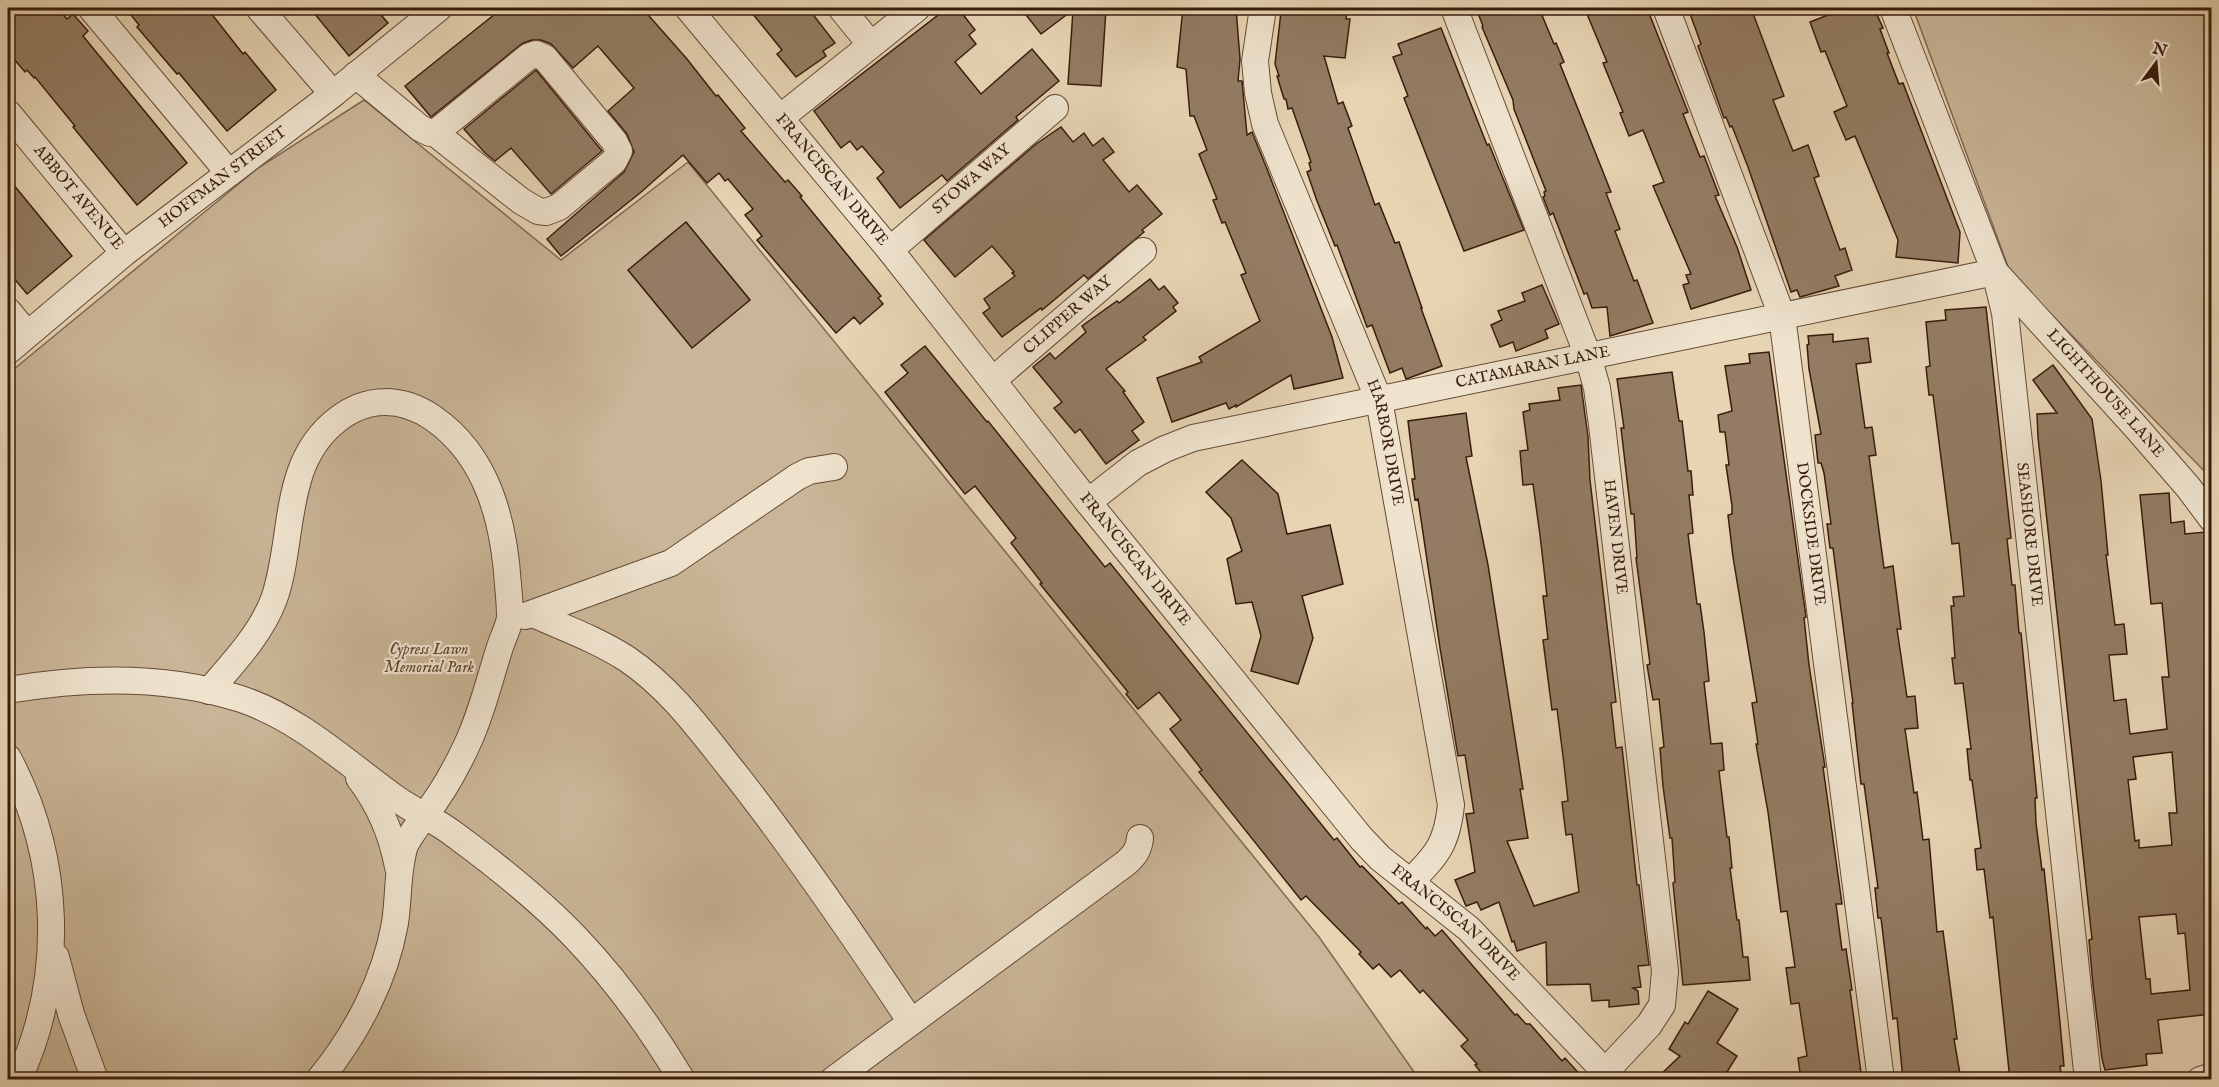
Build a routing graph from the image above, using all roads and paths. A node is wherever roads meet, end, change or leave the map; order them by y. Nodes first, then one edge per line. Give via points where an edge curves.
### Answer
1 (91, 8) edge
2 (260, 8) edge
3 (439, 8) edge
4 (688, 8) edge
5 (841, 8) edge
6 (917, 8) edge
7 (1263, 8) edge
8 (1454, 8) edge
9 (1666, 8) edge
10 (1893, 8) edge
11 (870, 45) junction
12 (356, 75) junction
13 (333, 94) junction
14 (1054, 108) dead end
15 (8, 113) edge
16 (780, 118) junction
17 (435, 133) junction
18 (229, 173) junction
19 (890, 250) junction
20 (1143, 251) dead end
21 (124, 253) junction
22 (1995, 272) junction
23 (8, 311) edge
24 (1782, 316) junction
25 (27, 334) junction
26 (8, 351) edge
27 (1588, 357) junction
28 (993, 380) junction
29 (1379, 400) junction
30 (834, 467) dead end
31 (1088, 502) junction
32 (2211, 519) edge
33 (521, 617) junction
34 (8, 690) edge
35 (209, 691) junction
36 (341, 755) junction
37 (8, 758) edge
38 (426, 815) junction
39 (1140, 838) dead end
40 (399, 873) junction
41 (1410, 882) junction
42 (51, 926) junction
43 (910, 1022) junction
44 (1610, 1075) edge
45 (2211, 1076) edge
46 (18, 1080) edge
47 (95, 1080) edge
48 (319, 1080) edge
49 (682, 1080) edge
50 (833, 1080) edge
51 (1881, 1080) edge
52 (2088, 1080) edge
53 (2200, 1080) edge

1 - 18 street
2 - 13 street
3 - 12 street, HOFFMAN STREET
4 - 16 street, FRANCISCAN DRIVE
5 - 11 street
6 - 11 street
7 - 29 street, HARBOR DRIVE via 1255,61 1257,93 1265,124
8 - 27 street, HAVEN DRIVE
9 - 24 street, DOCKSIDE DRIVE
10 - 22 street, SEASHORE DRIVE
11 - 16 street
12 - 13 street, HOFFMAN STREET
12 - 17 street via 420,128
13 - 18 street, HOFFMAN STREET
14 - 19 street, STOWA WAY
15 - 21 street, ABBOT AVENUE
16 - 19 street, FRANCISCAN DRIVE
17 - 17 street via 521,201 546,212 559,207 614,161 619,151 545,58 536,54
18 - 21 street, HOFFMAN STREET
19 - 28 street, FRANCISCAN DRIVE
20 - 28 street, CLIPPER WAY
21 - 25 street, HOFFMAN STREET
22 - 24 street, CATAMARAN LANE
22 - 32 street, LIGHTHOUSE LANE via 2135,426
22 - 52 street, SEASHORE DRIVE via 2010,354
23 - 25 street
24 - 27 street, CATAMARAN LANE
24 - 51 street, DOCKSIDE DRIVE
25 - 26 street, HOFFMAN STREET
27 - 29 street, CATAMARAN LANE
27 - 44 street, HAVEN DRIVE via 1602,425 1665,971 1662,1005
28 - 31 street, FRANCISCAN DRIVE
29 - 31 street, CATAMARAN LANE via 1193,438 1138,464
29 - 41 street, HARBOR DRIVE via 1451,805 1448,829 1436,856
30 - 33 street via 797,477 665,566
31 - 41 street, FRANCISCAN DRIVE via 1361,838
33 - 35 street via 498,515 483,476 436,420 408,404 378,401 337,419 309,452 297,481 273,600 257,631
33 - 38 street via 456,768
33 - 43 street via 605,646 650,676 682,707 806,867
34 - 35 street via 133,681
35 - 36 street via 280,716
36 - 38 street via 395,797
36 - 40 street via 364,784 384,820
37 - 42 street via 41,840
38 - 40 street via 405,845
38 - 49 street via 531,896 576,938 635,1011
39 - 43 street via 1134,856 1126,863
40 - 48 street via 395,924 379,978 350,1035
41 - 44 street, FRANCISCAN DRIVE via 1469,929
42 - 46 street via 41,1013
42 - 47 street via 65,995
43 - 50 street
45 - 53 street

